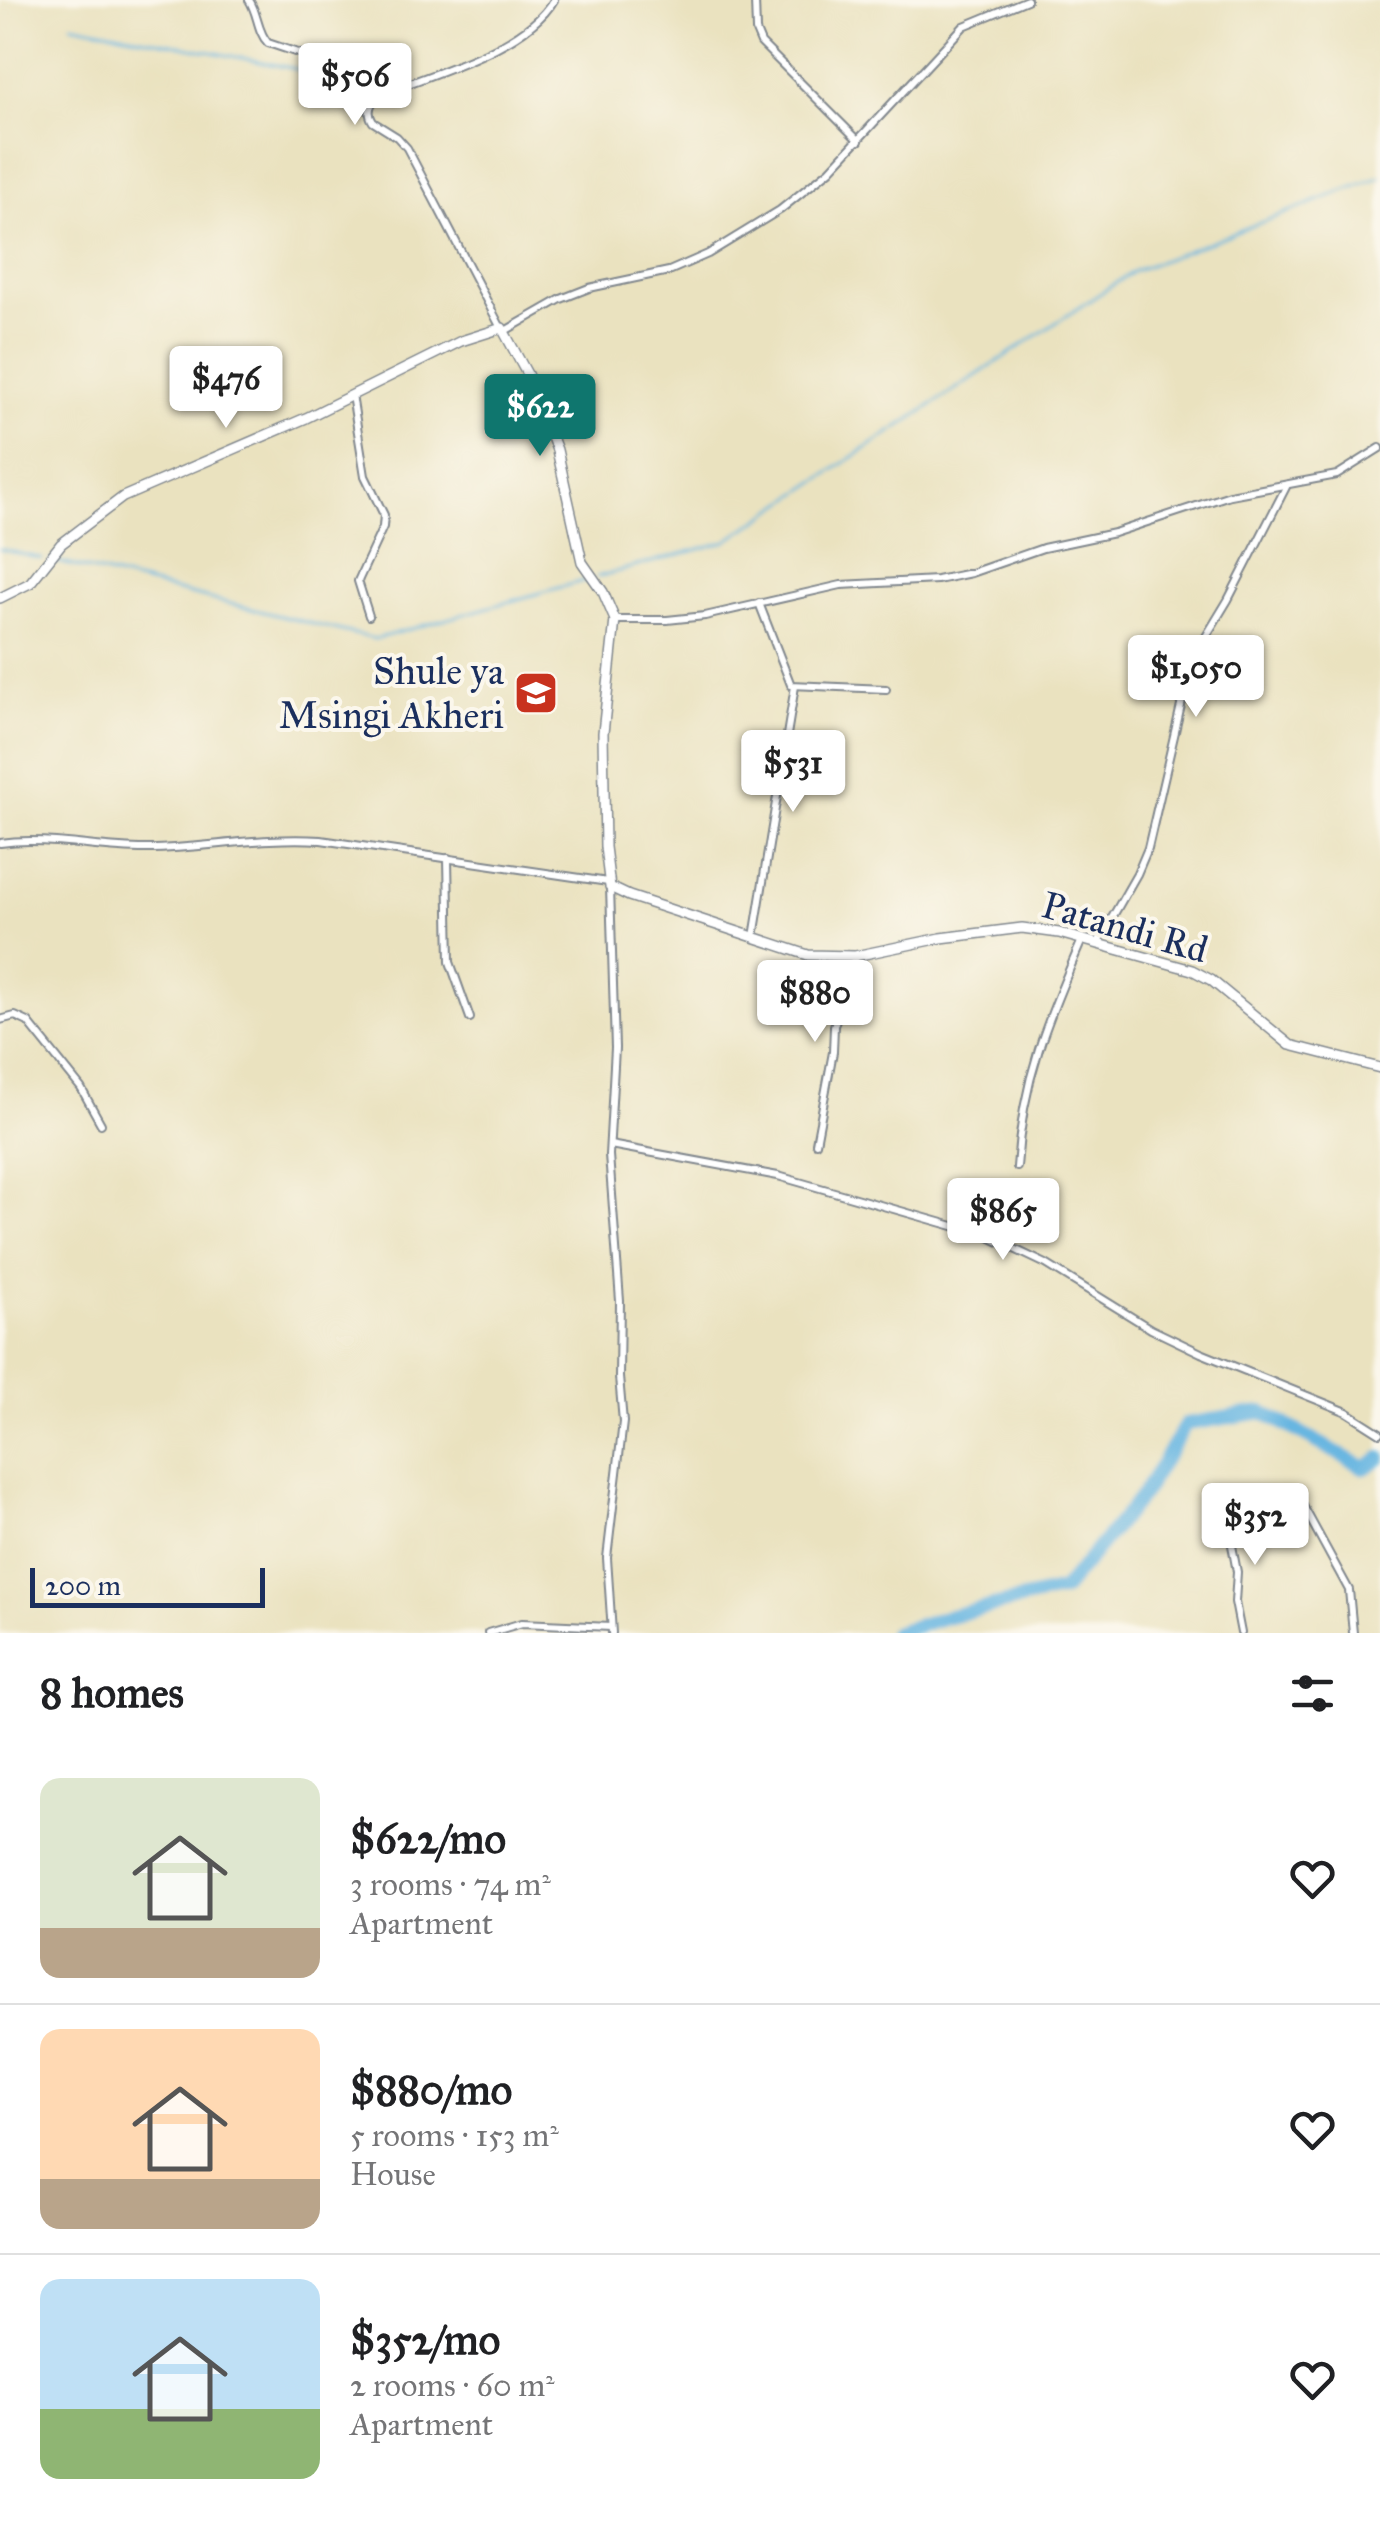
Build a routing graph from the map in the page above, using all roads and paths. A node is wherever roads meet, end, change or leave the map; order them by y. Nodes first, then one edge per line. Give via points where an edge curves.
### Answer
1 (249, 0) edge
2 (554, 0) edge
3 (755, 0) edge
4 (1027, 0) edge
5 (399, 87) junction
6 (858, 142) junction
7 (503, 330) junction
8 (352, 395) junction
9 (1380, 448) edge
10 (1286, 487) junction
11 (0, 598) edge
12 (759, 603) junction
13 (369, 616) dead end
14 (615, 620) junction
15 (795, 686) junction
16 (886, 689) dead end
17 (0, 842) edge
18 (448, 858) junction
19 (609, 884) junction
20 (754, 938) junction
21 (1082, 940) junction
22 (1097, 944) junction
23 (856, 956) junction
24 (470, 1018) dead end
25 (0, 1020) edge
26 (1380, 1068) edge
27 (101, 1124) dead end
28 (816, 1143) dead end
29 (610, 1145) junction
30 (1017, 1166) dead end
31 (1380, 1433) edge
32 (1296, 1494) dead end
33 (1226, 1513) dead end
34 (611, 1630) edge
35 (488, 1633) edge
36 (1241, 1633) edge
37 (1352, 1633) edge

1 - 5 street via 268,43
2 - 5 street via 514,36
3 - 6 street via 762,43
4 - 6 street via 964,26
5 - 7 street via 373,100 370,117 406,148
6 - 7 street via 808,190 708,254 669,271 589,288
7 - 8 street via 461,341
7 - 14 street via 557,450 584,567
8 - 11 street via 123,497 60,544 30,584
8 - 13 street via 366,476 384,515 358,581
9 - 10 street via 1346,472
10 - 12 street via 1230,494 938,580 841,585
10 - 22 street via 1199,648 1148,848
12 - 14 street via 668,620
12 - 15 street
14 - 19 street via 603,719
15 - 16 street
15 - 20 street
17 - 18 street via 146,849 308,839
18 - 19 street
18 - 24 street via 450,962
19 - 20 street, Patandi Rd
19 - 29 street
20 - 23 street, Patandi Rd via 808,956
21 - 22 street, Patandi Rd
21 - 23 street, Patandi Rd via 1009,928
21 - 30 street via 1028,1081
22 - 26 street, Patandi Rd via 1204,976 1290,1044
23 - 28 street via 834,1026
25 - 27 street via 15,1016 28,1022
29 - 31 street via 778,1176 985,1234 1151,1329 1346,1412
29 - 34 street via 623,1422 607,1558
32 - 37 street via 1349,1590
33 - 36 street
34 - 35 street via 522,1623

